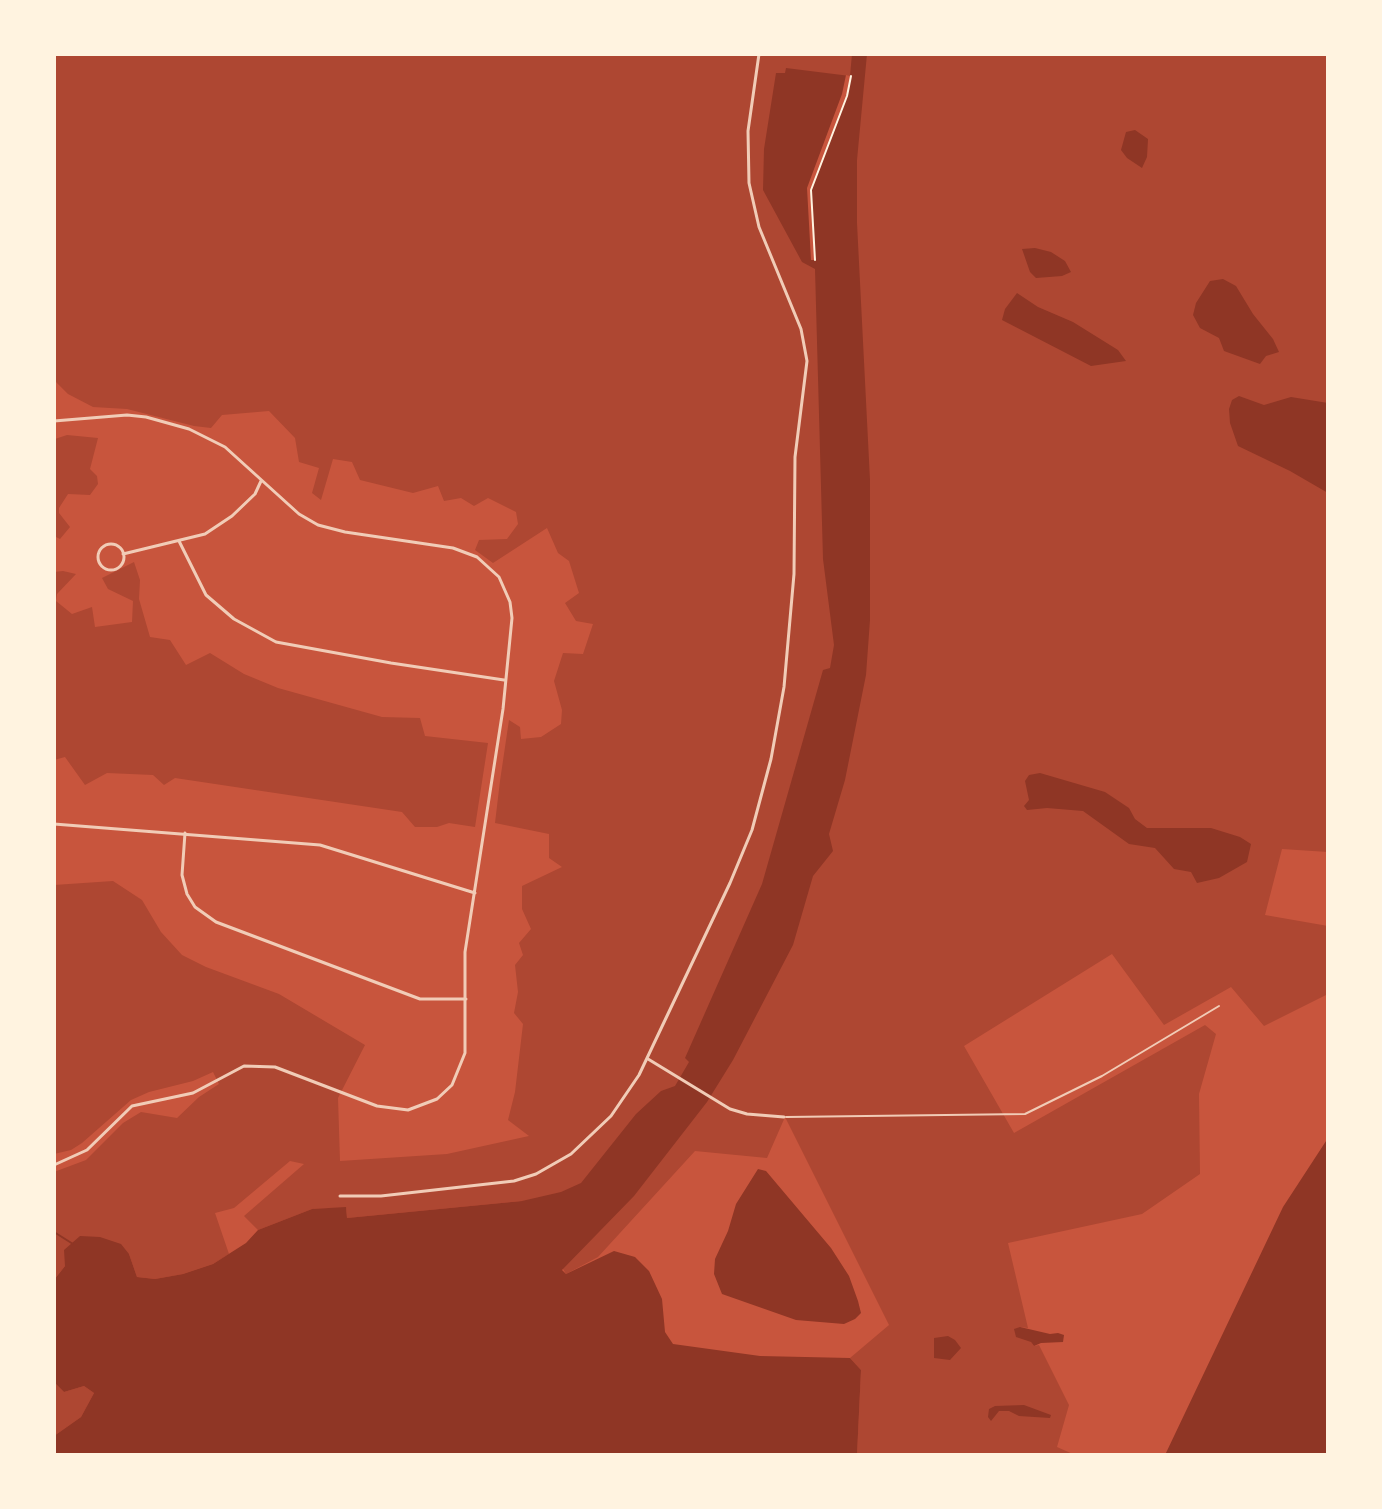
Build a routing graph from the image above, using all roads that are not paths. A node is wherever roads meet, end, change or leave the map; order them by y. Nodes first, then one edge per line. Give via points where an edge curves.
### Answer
1 (759, 54) edge
2 (54, 421) edge
3 (261, 481) junction
4 (179, 541) junction
5 (123, 554) junction
6 (504, 680) junction
7 (54, 824) edge
8 (185, 833) junction
9 (475, 893) junction
10 (466, 999) junction
11 (1219, 1006) dead end
12 (648, 1059) junction
13 (784, 1117) joint
14 (54, 1165) edge
15 (340, 1196) dead end

1 - 12 street via 748,131 749,183 759,227 801,329 807,361 795,457 787,661 771,759 752,830
2 - 3 street via 127,415 170,423 225,447
3 - 4 street via 232,516 205,534
3 - 6 street via 318,525 453,548 487,564 510,602
4 - 5 street
4 - 6 street via 206,595 234,619 276,642
5 - 5 street via 121,566 114,570 98,560 99,551 110,544
6 - 9 street
7 - 8 street
8 - 9 street via 320,845
8 - 10 street via 182,875 187,894 216,922 420,999
9 - 10 street via 465,952
10 - 14 street via 465,1053 452,1085 437,1099 408,1110 377,1106 275,1067 244,1066 193,1093 132,1106 87,1150
11 - 13 lane via 1102,1076 1025,1114
12 - 13 street via 730,1109
12 - 15 street via 611,1116 571,1154 536,1174 464,1188

